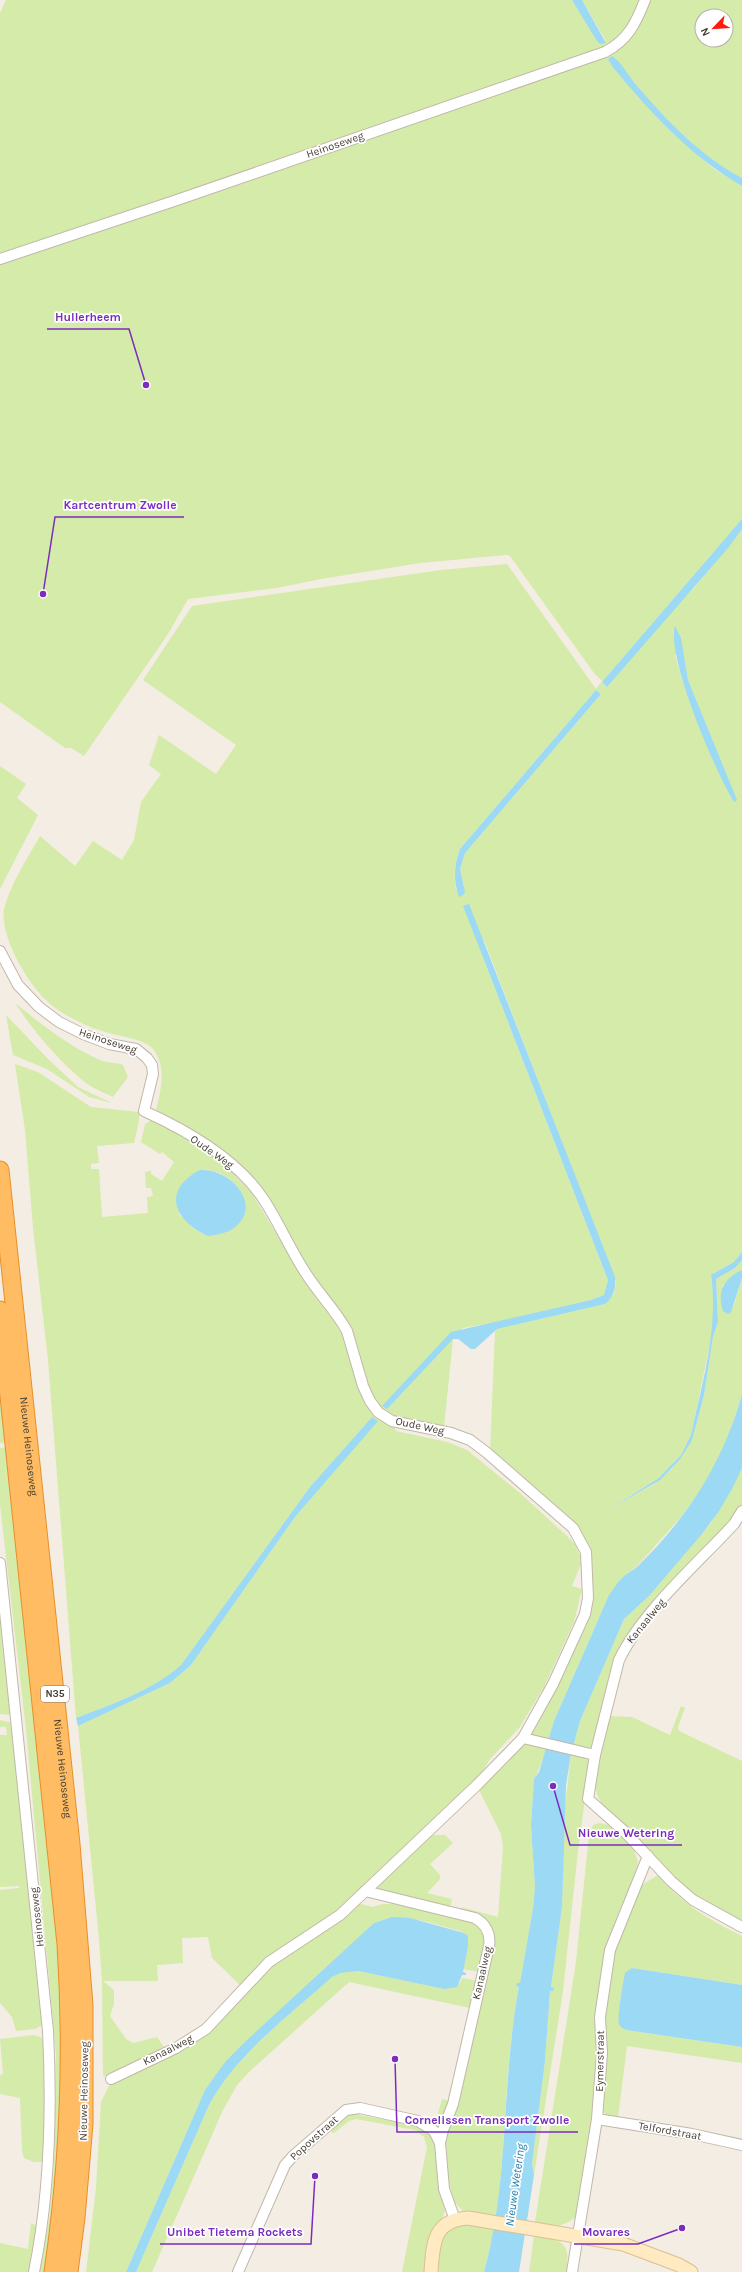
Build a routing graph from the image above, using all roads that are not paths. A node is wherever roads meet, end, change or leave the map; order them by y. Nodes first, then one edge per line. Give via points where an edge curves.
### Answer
1 (645, 0) edge
2 (0, 259) edge
3 (0, 951) edge
4 (144, 1111) joint
5 (0, 1170) edge
6 (0, 1310) edge
7 (742, 1511) edge
8 (0, 1563) edge
9 (523, 1738) junction
10 (595, 1755) junction
11 (648, 1856) junction
12 (365, 1891) junction
13 (742, 1927) edge
14 (111, 2079) dead end
15 (597, 2119) junction
16 (440, 2143) junction
17 (742, 2146) edge
18 (456, 2220) junction
19 (577, 2235) junction
20 (34, 2272) edge
21 (54, 2272) edge
22 (68, 2272) edge
23 (238, 2272) edge
24 (431, 2272) edge
25 (572, 2272) edge
26 (691, 2272) edge

1 - 2 street, Heinoseweg via 629,34 605,52
3 - 4 street, Heinoseweg via 18,985 39,1007 59,1022 109,1044 136,1050 148,1058 153,1074
4 - 9 street, Oude Weg via 181,1130 223,1157 253,1185 306,1275 347,1331 366,1394 378,1412 392,1421 451,1433 470,1440 568,1523 580,1538 588,1561 587,1607 563,1664
5 - 22 highway, Nieuwe Heinoseweg / N35 via 70,1836 84,2004 83,2131 77,2211
6 - 21 highway, Nieuwe Heinoseweg / N35 via 66,1944 71,2016 68,2152
7 - 10 street, Kanaalweg via 734,1524 658,1605 625,1647 619,1660
8 - 20 street, Heinoseweg via 49,2039 48,2167
9 - 10 street
9 - 12 street, Kanaalweg
10 - 11 street, Kanaalweg via 588,1799
11 - 13 street via 692,1900
11 - 15 street, Eymerstraat via 610,1950 600,2017 602,2053
12 - 14 street, Kanaalweg via 331,1923 269,1962 206,2030 176,2048
12 - 16 street, Kanaalweg via 475,1918 488,1932 489,1946 453,2104
15 - 17 street, Telfordstraat via 692,2134
15 - 19 street, Eymerstraat
16 - 18 street via 444,2189
16 - 23 street, Popovstraat via 434,2131 418,2121 360,2108 341,2113 285,2165
18 - 19 street via 483,2220
18 - 24 street via 443,2227 435,2239
19 - 25 street, Eymerstraat
19 - 26 street via 623,2244

